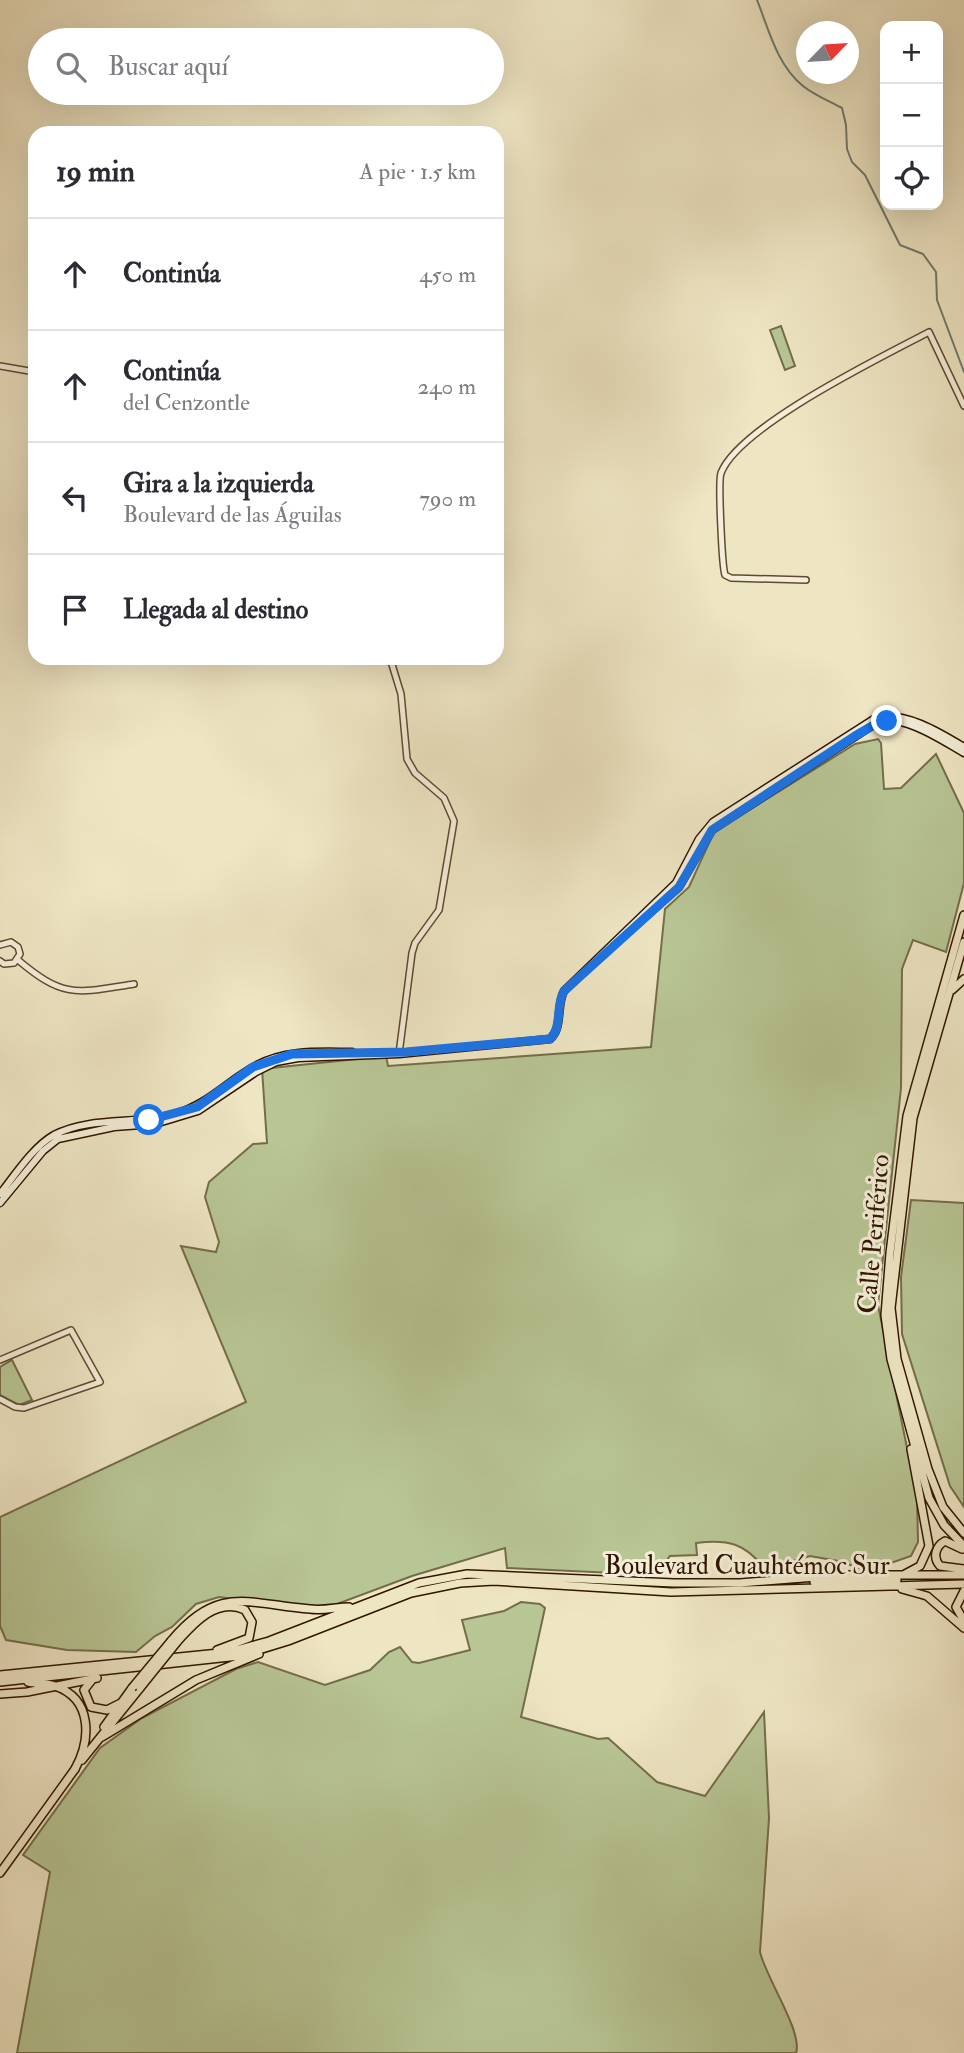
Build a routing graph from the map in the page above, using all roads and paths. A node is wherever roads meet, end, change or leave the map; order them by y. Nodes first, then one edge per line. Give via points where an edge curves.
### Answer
1 (0, 366) edge
2 (28, 371) edge
3 (964, 405) edge
4 (806, 580) dead end
5 (392, 665) edge
6 (964, 747) edge
7 (964, 753) edge
8 (964, 915) edge
9 (618, 940) junction
10 (1, 943) edge
11 (964, 944) edge
12 (18, 960) junction
13 (1, 965) edge
14 (964, 969) edge
15 (964, 979) edge
16 (134, 984) dead end
17 (950, 994) junction
18 (402, 1052) junction
19 (11, 1185) junction
20 (0, 1194) edge
21 (0, 1203) edge
22 (0, 1360) edge
23 (0, 1399) edge
24 (908, 1424) junction
25 (964, 1531) edge
26 (964, 1548) edge
27 (964, 1569) edge
28 (898, 1576) junction
29 (531, 1579) junction
30 (775, 1581) junction
31 (964, 1581) edge
32 (785, 1587) junction
33 (894, 1587) junction
34 (964, 1591) edge
35 (356, 1607) junction
36 (964, 1621) edge
37 (964, 1628) edge
38 (174, 1641) junction
39 (266, 1649) junction
40 (195, 1656) junction
41 (115, 1670) junction
42 (0, 1675) edge
43 (97, 1678) junction
44 (21, 1680) junction
45 (0, 1682) edge
46 (57, 1687) junction
47 (136, 1688) junction
48 (0, 1694) edge
49 (123, 1702) junction
50 (95, 1741) junction
51 (75, 1769) junction
52 (0, 1873) edge

1 - 2 street
3 - 4 street via 929,332 799,403 733,457 720,474 725,575
5 - 18 street via 401,694 407,759 415,773 444,797 454,821 439,910 415,943
6 - 9 main road via 934,730 897,718 873,718 709,825 676,883
7 - 9 main road via 914,728 876,723 712,830 679,887
8 - 24 main road, Calle Periférico via 907,1116 890,1253 886,1324
9 - 18 main road via 564,991 553,1037
10 - 12 street via 18,947
11 - 14 main road
11 - 17 main road, Calle Periférico
12 - 13 street
12 - 16 street via 64,991
15 - 17 main road
17 - 25 main road, Calle Periférico via 913,1118 891,1308 897,1359 928,1469 943,1507
18 - 19 main road via 298,1055 261,1069 192,1114 52,1140
19 - 20 main road
19 - 21 main road
22 - 23 street via 71,1330 100,1382 24,1408
24 - 26 main road, Calle Periférico via 932,1505
24 - 28 main road via 929,1546 920,1566
26 - 27 main road via 945,1541 936,1555 940,1566
28 - 30 main road, Boulevard Cuauhtémoc Sur
28 - 31 main road, Boulevard Cuauhtémoc Sur
29 - 30 main road, Boulevard Cuauhtémoc Sur
29 - 32 main road, Boulevard Cuauhtémoc Sur via 663,1592
29 - 35 main road via 456,1575 419,1583
29 - 39 main road via 422,1590
30 - 32 main road
31 - 32 main road
31 - 33 main road, Boulevard Cuauhtémoc Sur
32 - 33 main road, Boulevard Cuauhtémoc Sur
33 - 37 main road via 927,1596
34 - 36 main road via 957,1606
35 - 38 main road via 322,1610 227,1601 200,1612
35 - 40 main road via 259,1644
38 - 40 main road via 216,1609 239,1607 250,1615 253,1628 248,1638
38 - 47 main road, bridge
39 - 41 main road via 212,1661
39 - 50 main road via 196,1680
40 - 42 main road
41 - 43 main road
41 - 44 main road
43 - 46 main road
43 - 49 main road via 85,1690 91,1707 102,1711
44 - 45 main road
44 - 46 main road
46 - 48 main road
46 - 50 main road via 79,1704
47 - 49 main road
47 - 50 main road
49 - 50 main road
50 - 51 main road
50 - 51 main road
51 - 52 main road

